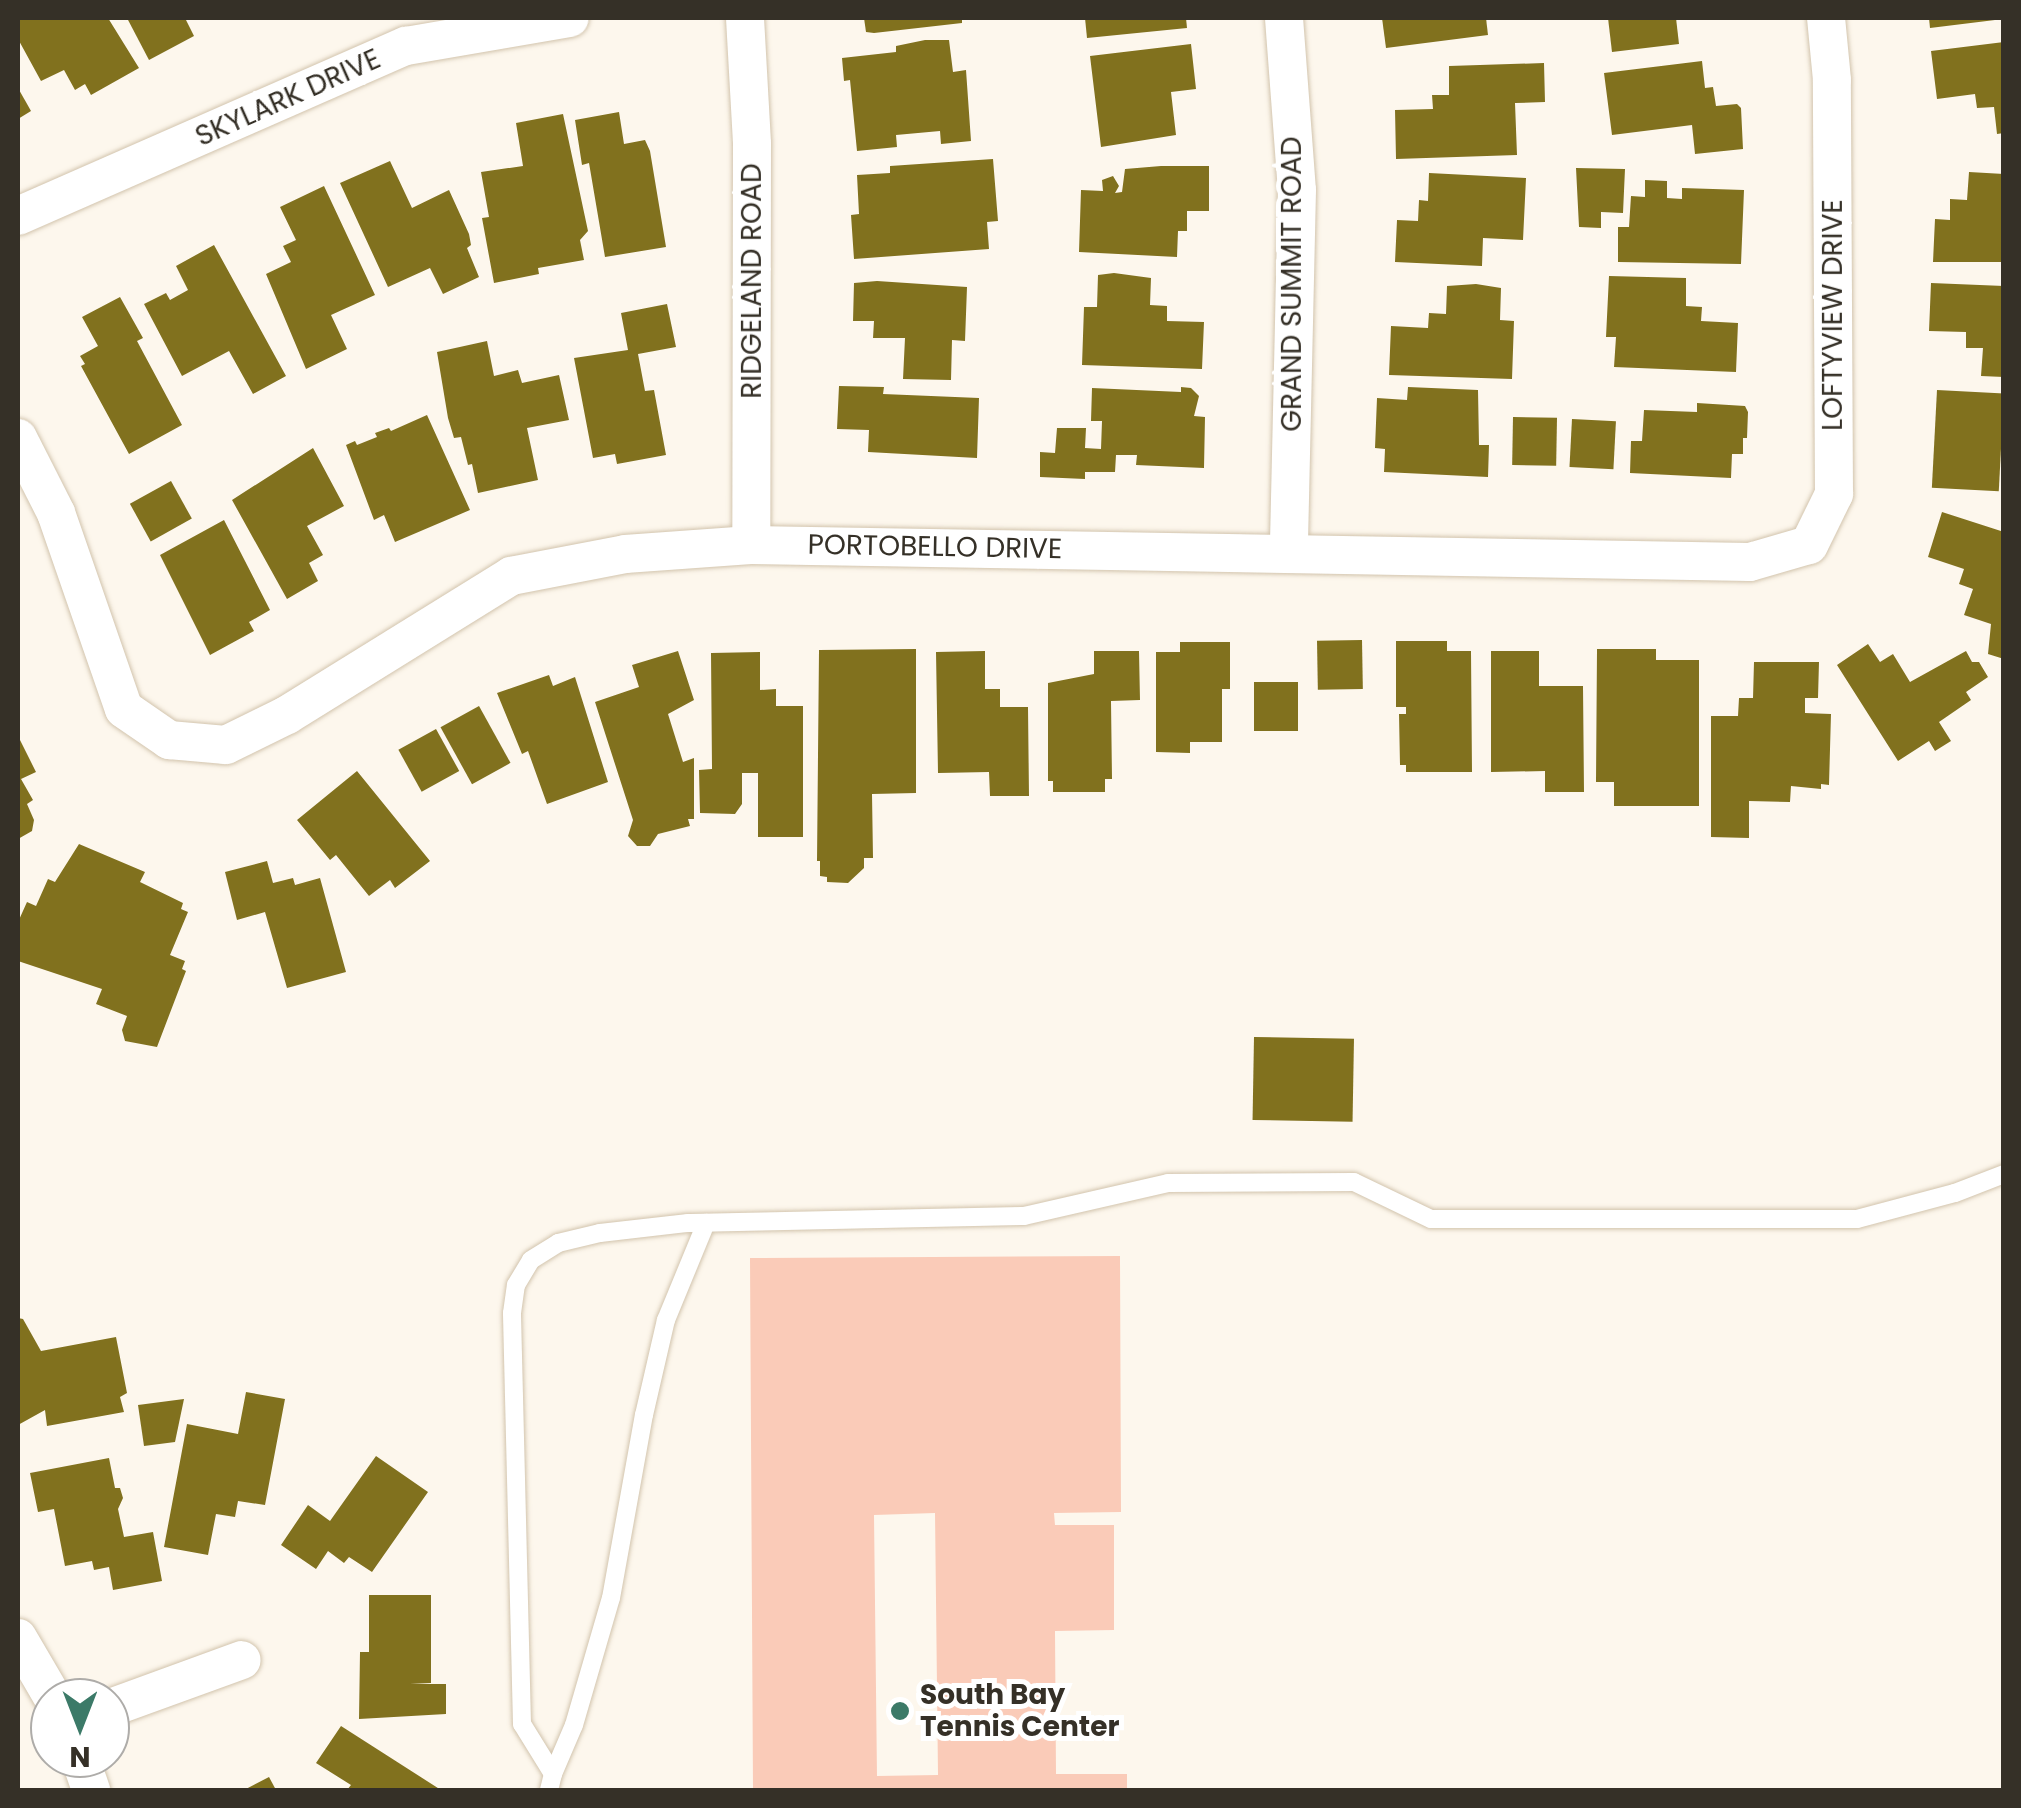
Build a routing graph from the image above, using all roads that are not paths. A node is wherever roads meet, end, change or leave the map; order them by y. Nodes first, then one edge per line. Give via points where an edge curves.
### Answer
1 (570, 18) edge
2 (745, 18) edge
3 (1284, 18) edge
4 (1826, 18) edge
5 (18, 216) edge
6 (18, 438) edge
7 (751, 545) junction
8 (1289, 552) junction
9 (1750, 562) joint
10 (2004, 1174) edge
11 (706, 1223) junction
12 (18, 1638) edge
13 (242, 1660) dead end
14 (42, 1678) edge
15 (130, 1701) edge
16 (551, 1782) edge

1 - 5 street, SKYLARK DRIVE via 406,46
2 - 7 street, RIDGELAND ROAD via 752,144
3 - 8 street, GRAND SUMMIT ROAD via 1297,190
4 - 9 street, LOFTYVIEW DRIVE via 1834,494 1809,545
6 - 7 street, PORTOBELLO DRIVE via 56,513 124,709 169,740 226,745 287,715 510,576 625,554
7 - 8 street, PORTOBELLO DRIVE
8 - 9 street, PORTOBELLO DRIVE
10 - 11 lane via 1857,1220 1431,1220 1354,1182 1168,1183 1024,1216
11 - 16 lane via 666,1320 612,1598
11 - 16 lane via 558,1243 531,1260 516,1285 522,1724
12 - 14 street
13 - 15 street

